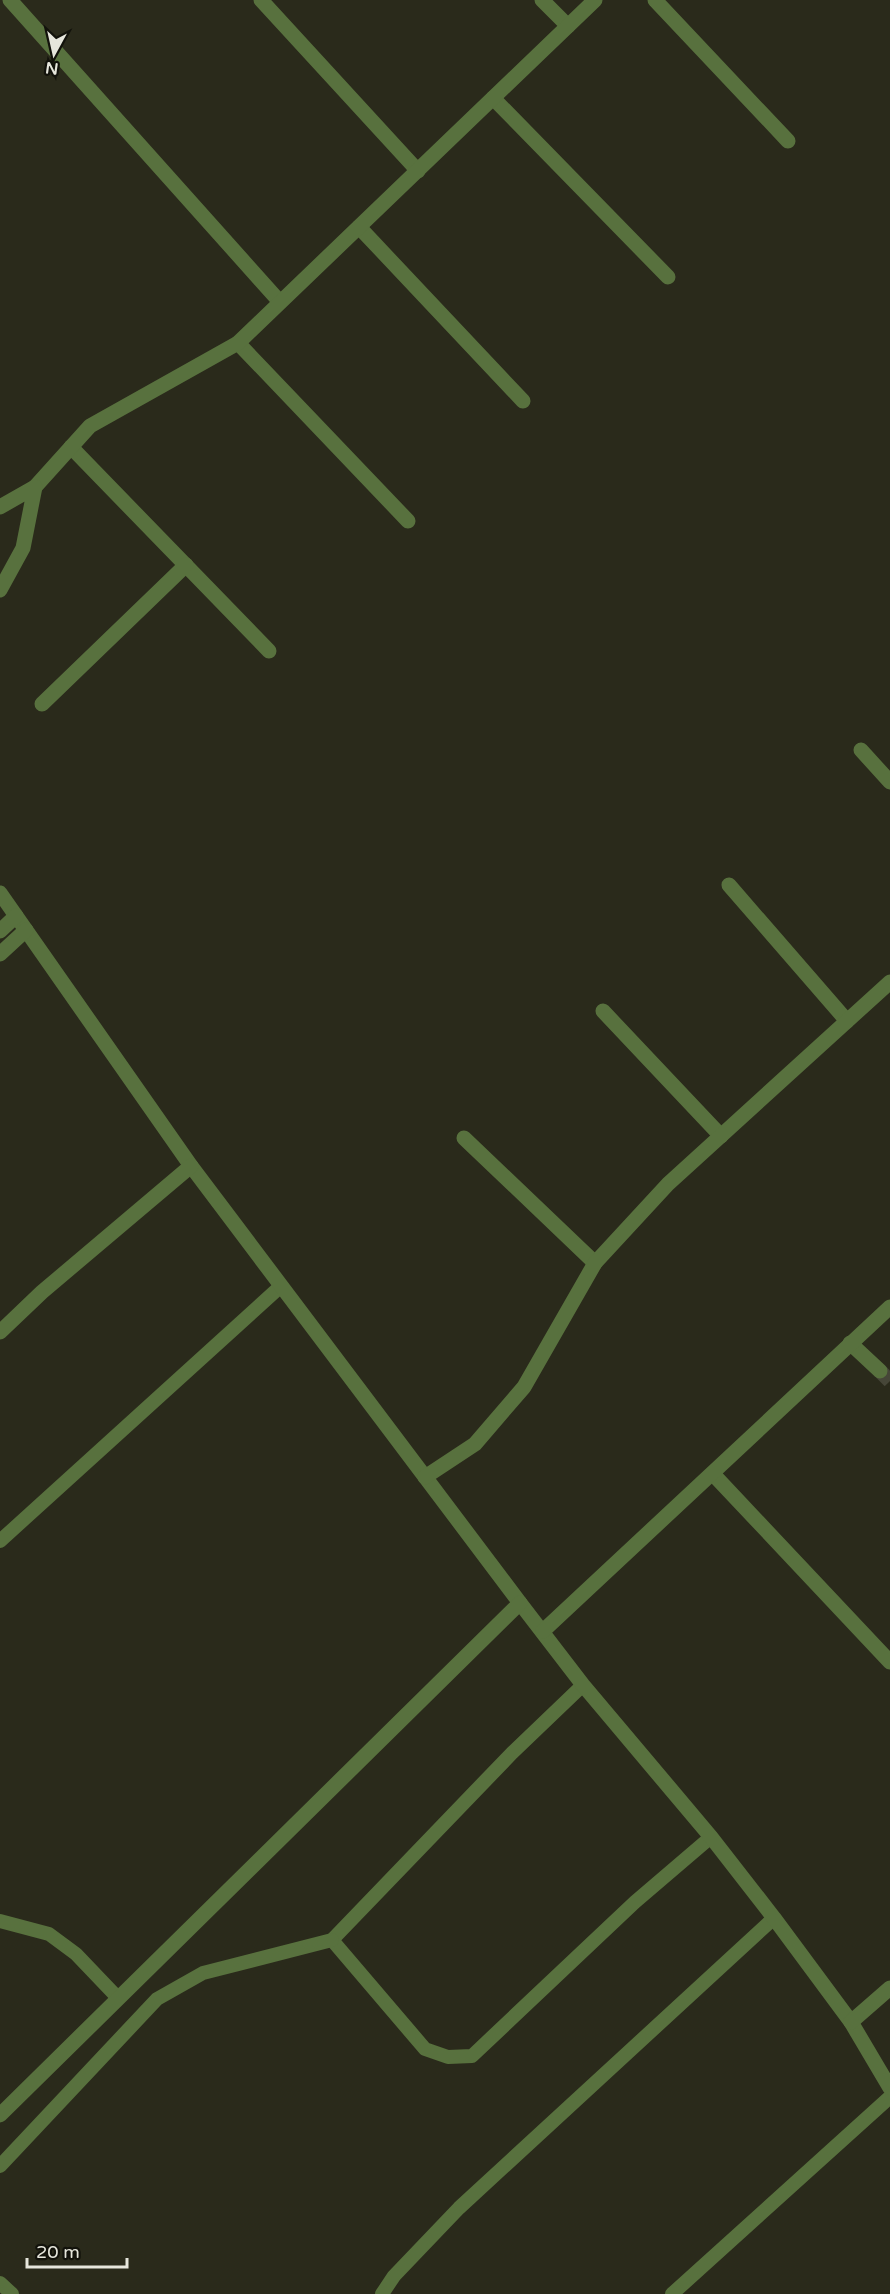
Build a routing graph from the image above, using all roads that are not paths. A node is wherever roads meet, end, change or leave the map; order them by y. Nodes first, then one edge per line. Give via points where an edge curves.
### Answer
1 (10, 0) edge
2 (261, 0) edge
3 (542, 0) edge
4 (595, 0) edge
5 (655, 0) edge
6 (568, 26) junction
7 (493, 98) junction
8 (788, 141) dead end
9 (418, 171) junction
10 (359, 227) junction
11 (668, 277) dead end
12 (280, 302) junction
13 (238, 343) junction
14 (523, 401) dead end
15 (71, 447) junction
16 (35, 487) junction
17 (0, 507) edge
18 (408, 521) dead end
19 (186, 565) junction
20 (0, 591) edge
21 (269, 651) dead end
22 (42, 704) dead end
23 (861, 750) dead end
24 (890, 782) edge
25 (729, 885) dead end
26 (0, 893) edge
27 (16, 916) junction
28 (26, 930) junction
29 (0, 931) edge
30 (0, 954) edge
31 (890, 982) edge
32 (603, 1011) dead end
33 (848, 1021) junction
34 (721, 1136) junction
35 (464, 1138) dead end
36 (191, 1166) junction
37 (595, 1263) junction
38 (281, 1286) junction
39 (890, 1307) edge
40 (0, 1332) edge
41 (850, 1343) junction
42 (880, 1371) tunnel mouth
43 (712, 1474) junction
44 (424, 1477) junction
45 (0, 1541) edge
46 (520, 1603) junction
47 (543, 1631) junction
48 (890, 1662) edge
49 (583, 1685) junction
50 (711, 1837) junction
51 (774, 1918) junction
52 (0, 1921) edge
53 (332, 1940) junction
54 (890, 1988) edge
55 (118, 1998) junction
56 (851, 2022) junction
57 (890, 2088) edge
58 (890, 2097) edge
59 (0, 2115) edge
60 (0, 2166) edge
61 (0, 2283) edge
62 (12, 2294) edge
63 (382, 2294) edge
64 (672, 2294) edge

1 - 12 street
2 - 9 street
3 - 6 street
4 - 6 street
5 - 8 street
6 - 7 street
7 - 9 street
7 - 11 street
9 - 10 street
10 - 12 street
10 - 14 street
12 - 13 street
13 - 15 street via 90,426
13 - 18 street
15 - 16 street
15 - 19 street
16 - 17 street
16 - 20 street via 23,548
19 - 21 street
19 - 22 street
23 - 24 street
25 - 33 street
26 - 27 street
27 - 28 street
27 - 29 street
28 - 30 street
28 - 36 street
31 - 33 street
32 - 34 street
33 - 34 street
34 - 37 street via 668,1184
35 - 37 street
36 - 38 street
36 - 40 street
37 - 44 street via 524,1387 475,1444
38 - 44 street
38 - 45 lane
39 - 41 street
41 - 42 street
41 - 43 street
43 - 47 street
43 - 48 street
44 - 46 street
46 - 47 street
46 - 55 street
47 - 49 street
49 - 50 street
49 - 53 lane
50 - 51 street
50 - 53 lane via 472,2056 448,2057 425,2049
51 - 56 street
51 - 63 lane via 459,2208 394,2276
52 - 55 lane via 49,1934 76,1954
53 - 60 lane via 203,1973 157,1999
54 - 56 street
55 - 59 street
56 - 57 street
58 - 64 lane
61 - 62 lane

